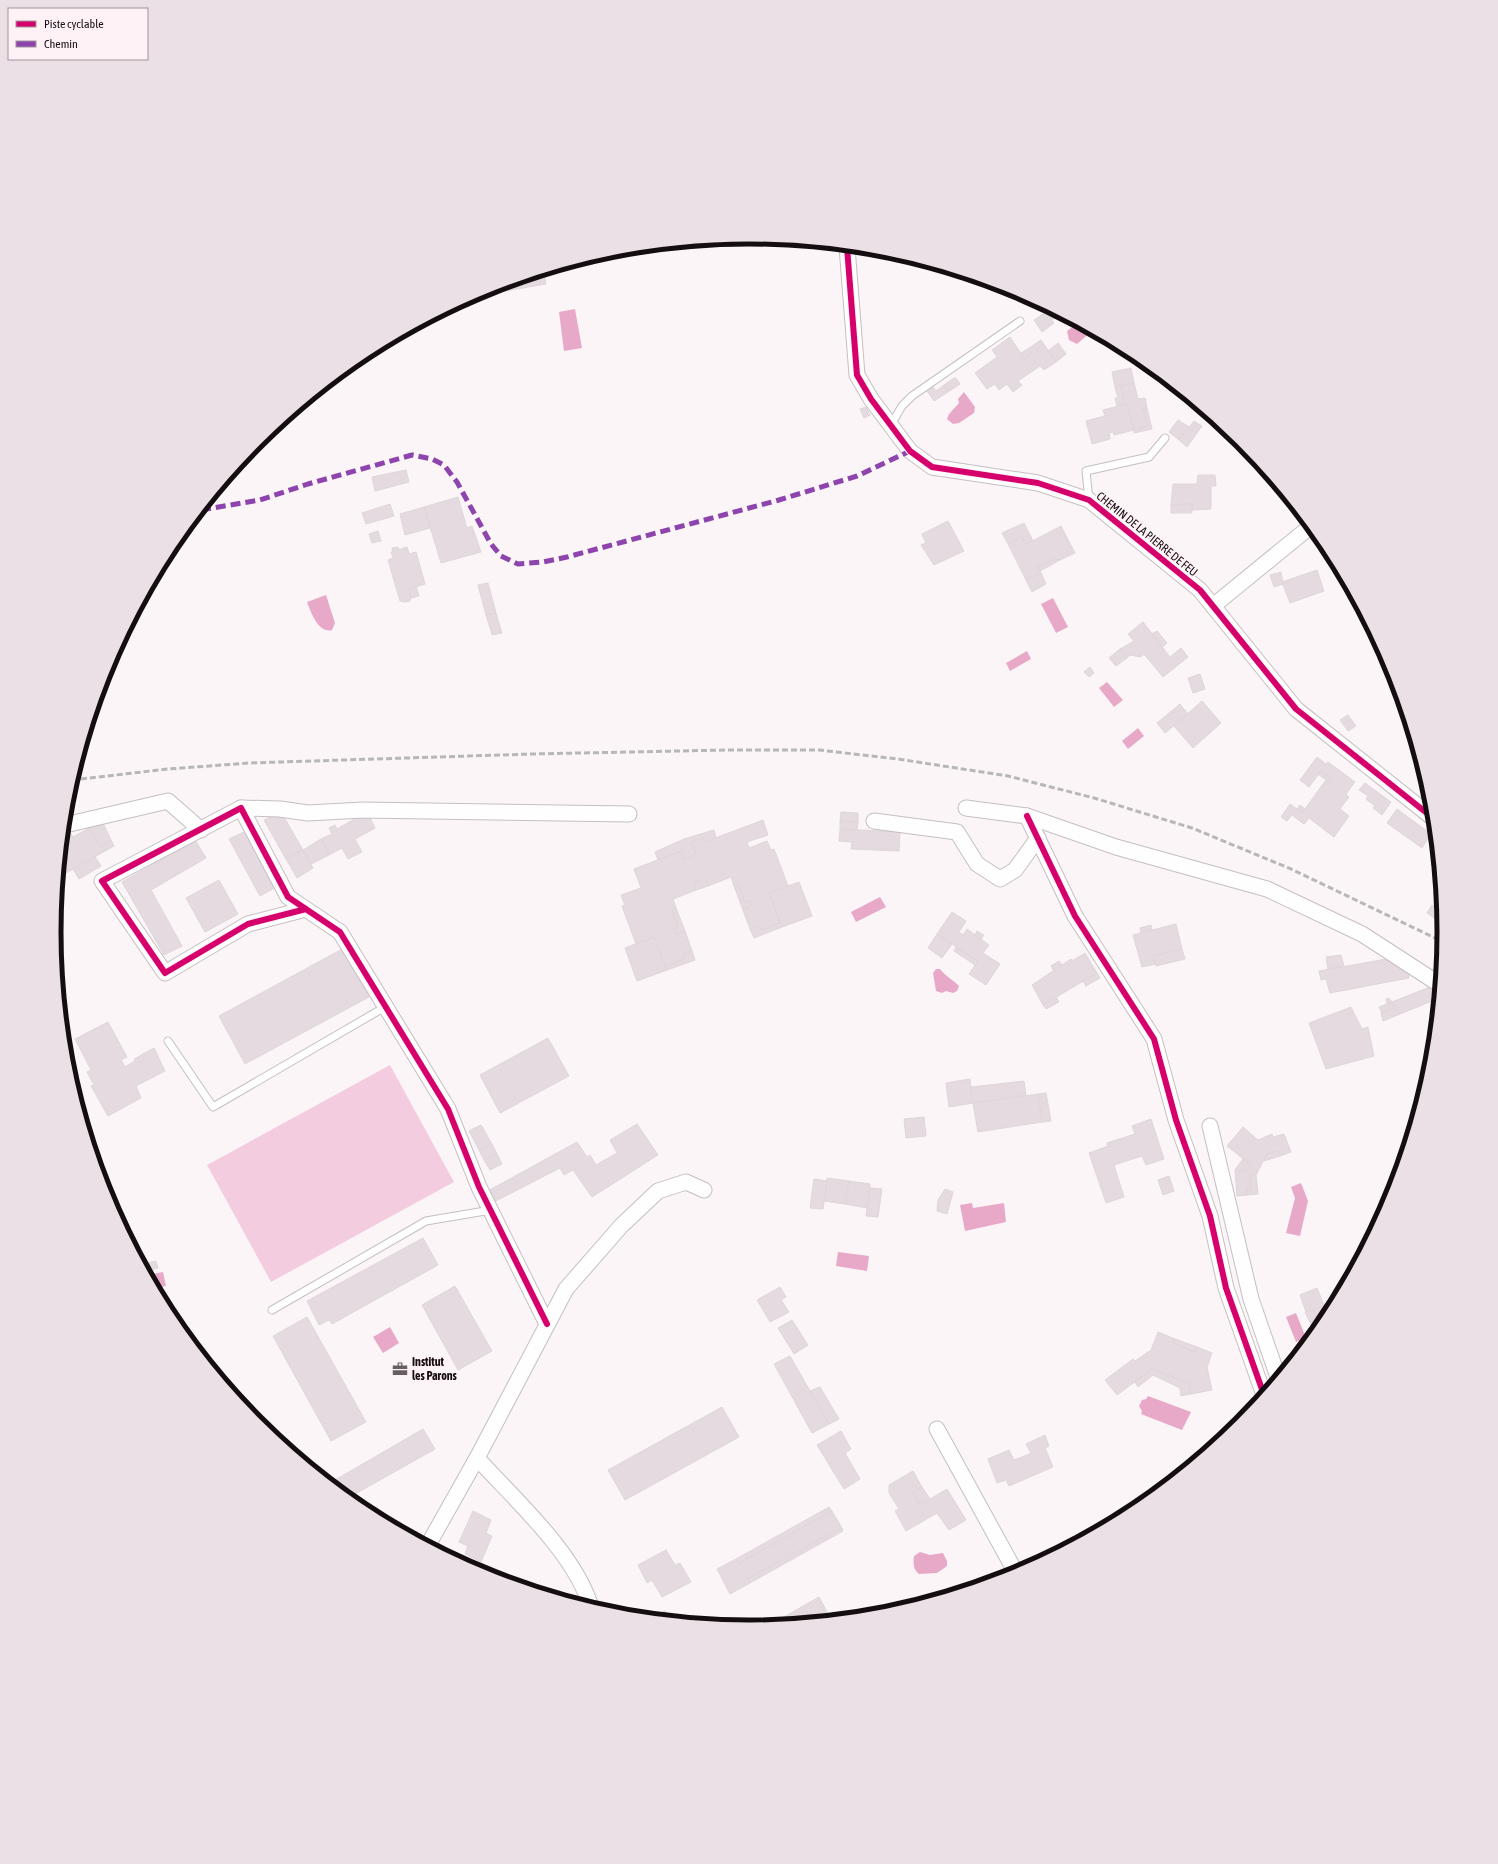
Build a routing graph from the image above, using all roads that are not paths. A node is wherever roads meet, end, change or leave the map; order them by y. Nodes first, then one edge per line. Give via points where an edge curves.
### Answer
1 (847, 251) edge
2 (1020, 321) dead end
3 (891, 425) junction
4 (1165, 438) dead end
5 (1089, 500) junction
6 (1307, 530) edge
7 (1213, 606) junction
8 (242, 808) junction
9 (966, 808) dead end
10 (1426, 813) edge
11 (629, 814) dead end
12 (1028, 816) junction
13 (874, 820) dead end
14 (70, 824) edge
15 (201, 830) junction
16 (1038, 838) junction
17 (306, 909) junction
18 (1435, 982) edge
19 (385, 1007) junction
20 (168, 1040) dead end
21 (1210, 1126) dead end
22 (704, 1190) dead end
23 (491, 1210) junction
24 (272, 1310) dead end
25 (547, 1324) junction
26 (1277, 1373) edge
27 (1262, 1390) edge
28 (937, 1430) dead end
29 (477, 1458) junction
30 (430, 1541) edge
31 (1013, 1568) edge
32 (589, 1601) edge

1 - 3 street, CHEMIN DE LA PIERRE DE FEU via 857,375
2 - 3 lane via 912,396 902,406
3 - 5 street, CHEMIN DE LA PIERRE DE FEU via 910,451 932,467 1038,483
4 - 5 lane via 1149,457 1086,471
5 - 7 street, CHEMIN DE LA PIERRE DE FEU via 1200,590
6 - 7 street
7 - 10 street, CHEMIN DE LA PIERRE DE FEU via 1296,709
8 - 11 street via 308,813 363,810
8 - 15 street
8 - 17 street via 288,898
9 - 12 street
12 - 16 street
12 - 18 street via 1116,847 1267,889 1362,934
13 - 16 street via 957,832 977,864 1000,879 1015,870
14 - 15 street via 168,801
15 - 17 street via 102,881 165,973 248,924
16 - 27 street via 1076,916 1154,1039 1176,1120 1210,1216 1226,1288
17 - 19 street via 340,932
19 - 20 lane via 213,1106
19 - 23 street via 448,1109 479,1187
21 - 26 street via 1251,1298
22 - 25 street via 686,1182 658,1191 621,1226 566,1289
23 - 24 lane via 426,1221
23 - 25 street
25 - 29 street
28 - 31 street
29 - 30 street
29 - 32 street via 563,1553 586,1591

